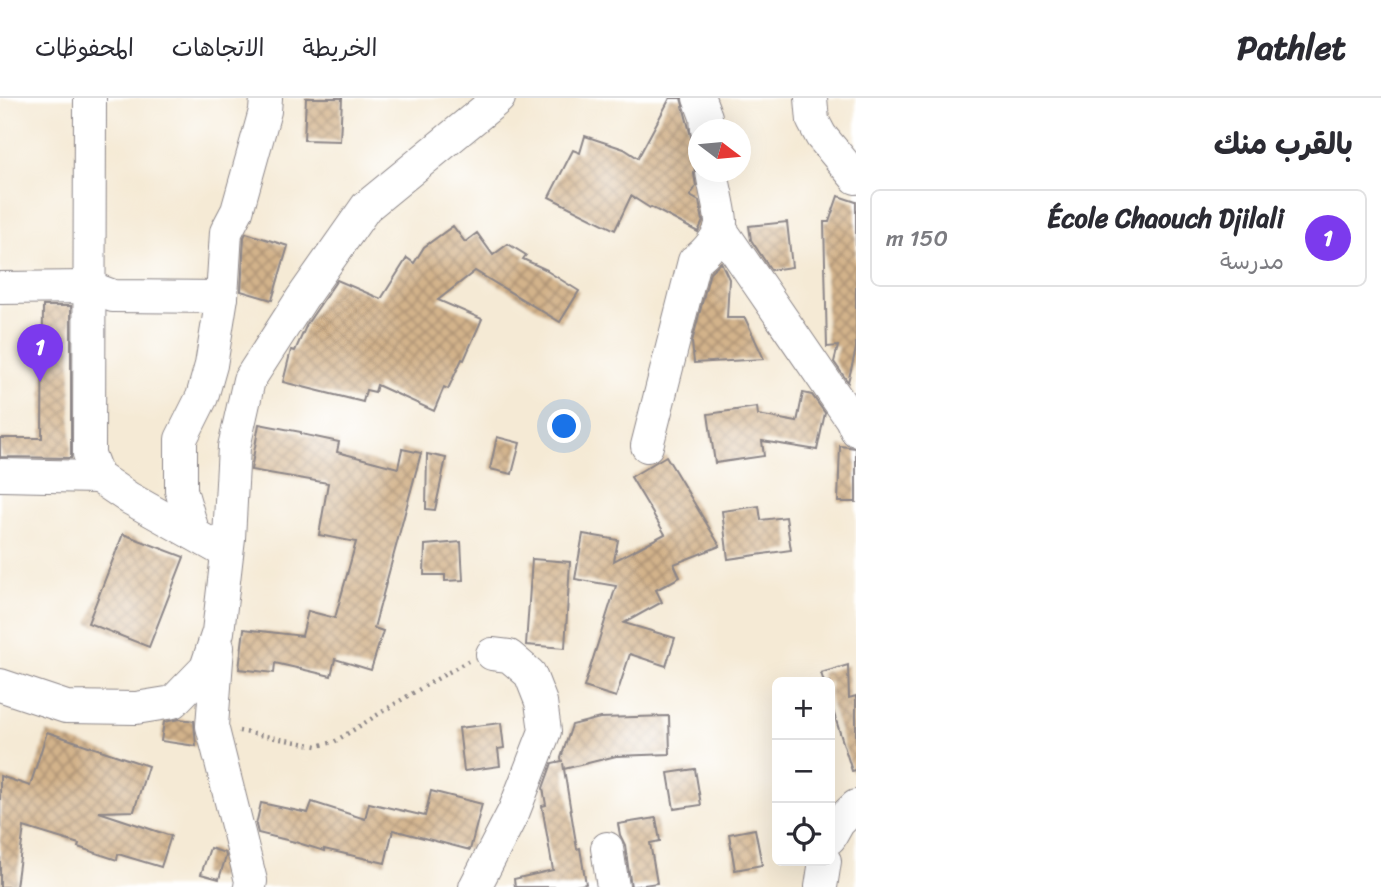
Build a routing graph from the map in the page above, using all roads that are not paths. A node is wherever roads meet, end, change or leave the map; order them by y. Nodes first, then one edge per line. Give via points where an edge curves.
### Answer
1 (90, 98) edge
2 (266, 98) edge
3 (499, 98) edge
4 (699, 98) edge
5 (811, 98) edge
6 (706, 119) edge
7 (856, 178) edge
8 (714, 182) edge
9 (720, 228) junction
10 (89, 287) junction
11 (0, 288) edge
12 (222, 297) junction
13 (856, 430) edge
14 (647, 446) dead end
15 (0, 475) edge
16 (98, 477) junction
17 (194, 534) junction
18 (227, 553) junction
19 (222, 593) junction
20 (492, 654) road end
21 (0, 685) edge
22 (607, 848) dead end
23 (824, 866) edge
24 (256, 885) edge
25 (475, 887) edge
26 (613, 887) edge
27 (821, 887) edge

1 - 10 street
2 - 12 street via 237,211 226,232
3 - 18 street via 366,207 249,380 234,447
4 - 6 street
5 - 7 street via 813,121 821,136
8 - 9 street
9 - 13 street
9 - 14 street via 694,261
10 - 11 street
10 - 12 street via 113,296
10 - 16 street via 89,454
12 - 17 street via 202,397 181,439 181,490
15 - 16 street
16 - 17 street
17 - 18 street
18 - 19 street
19 - 21 street via 218,632 206,667 173,702 136,708 66,707
19 - 24 street via 212,726
20 - 25 street via 509,656 530,674 541,702 545,731 514,811
22 - 26 street
23 - 27 street

